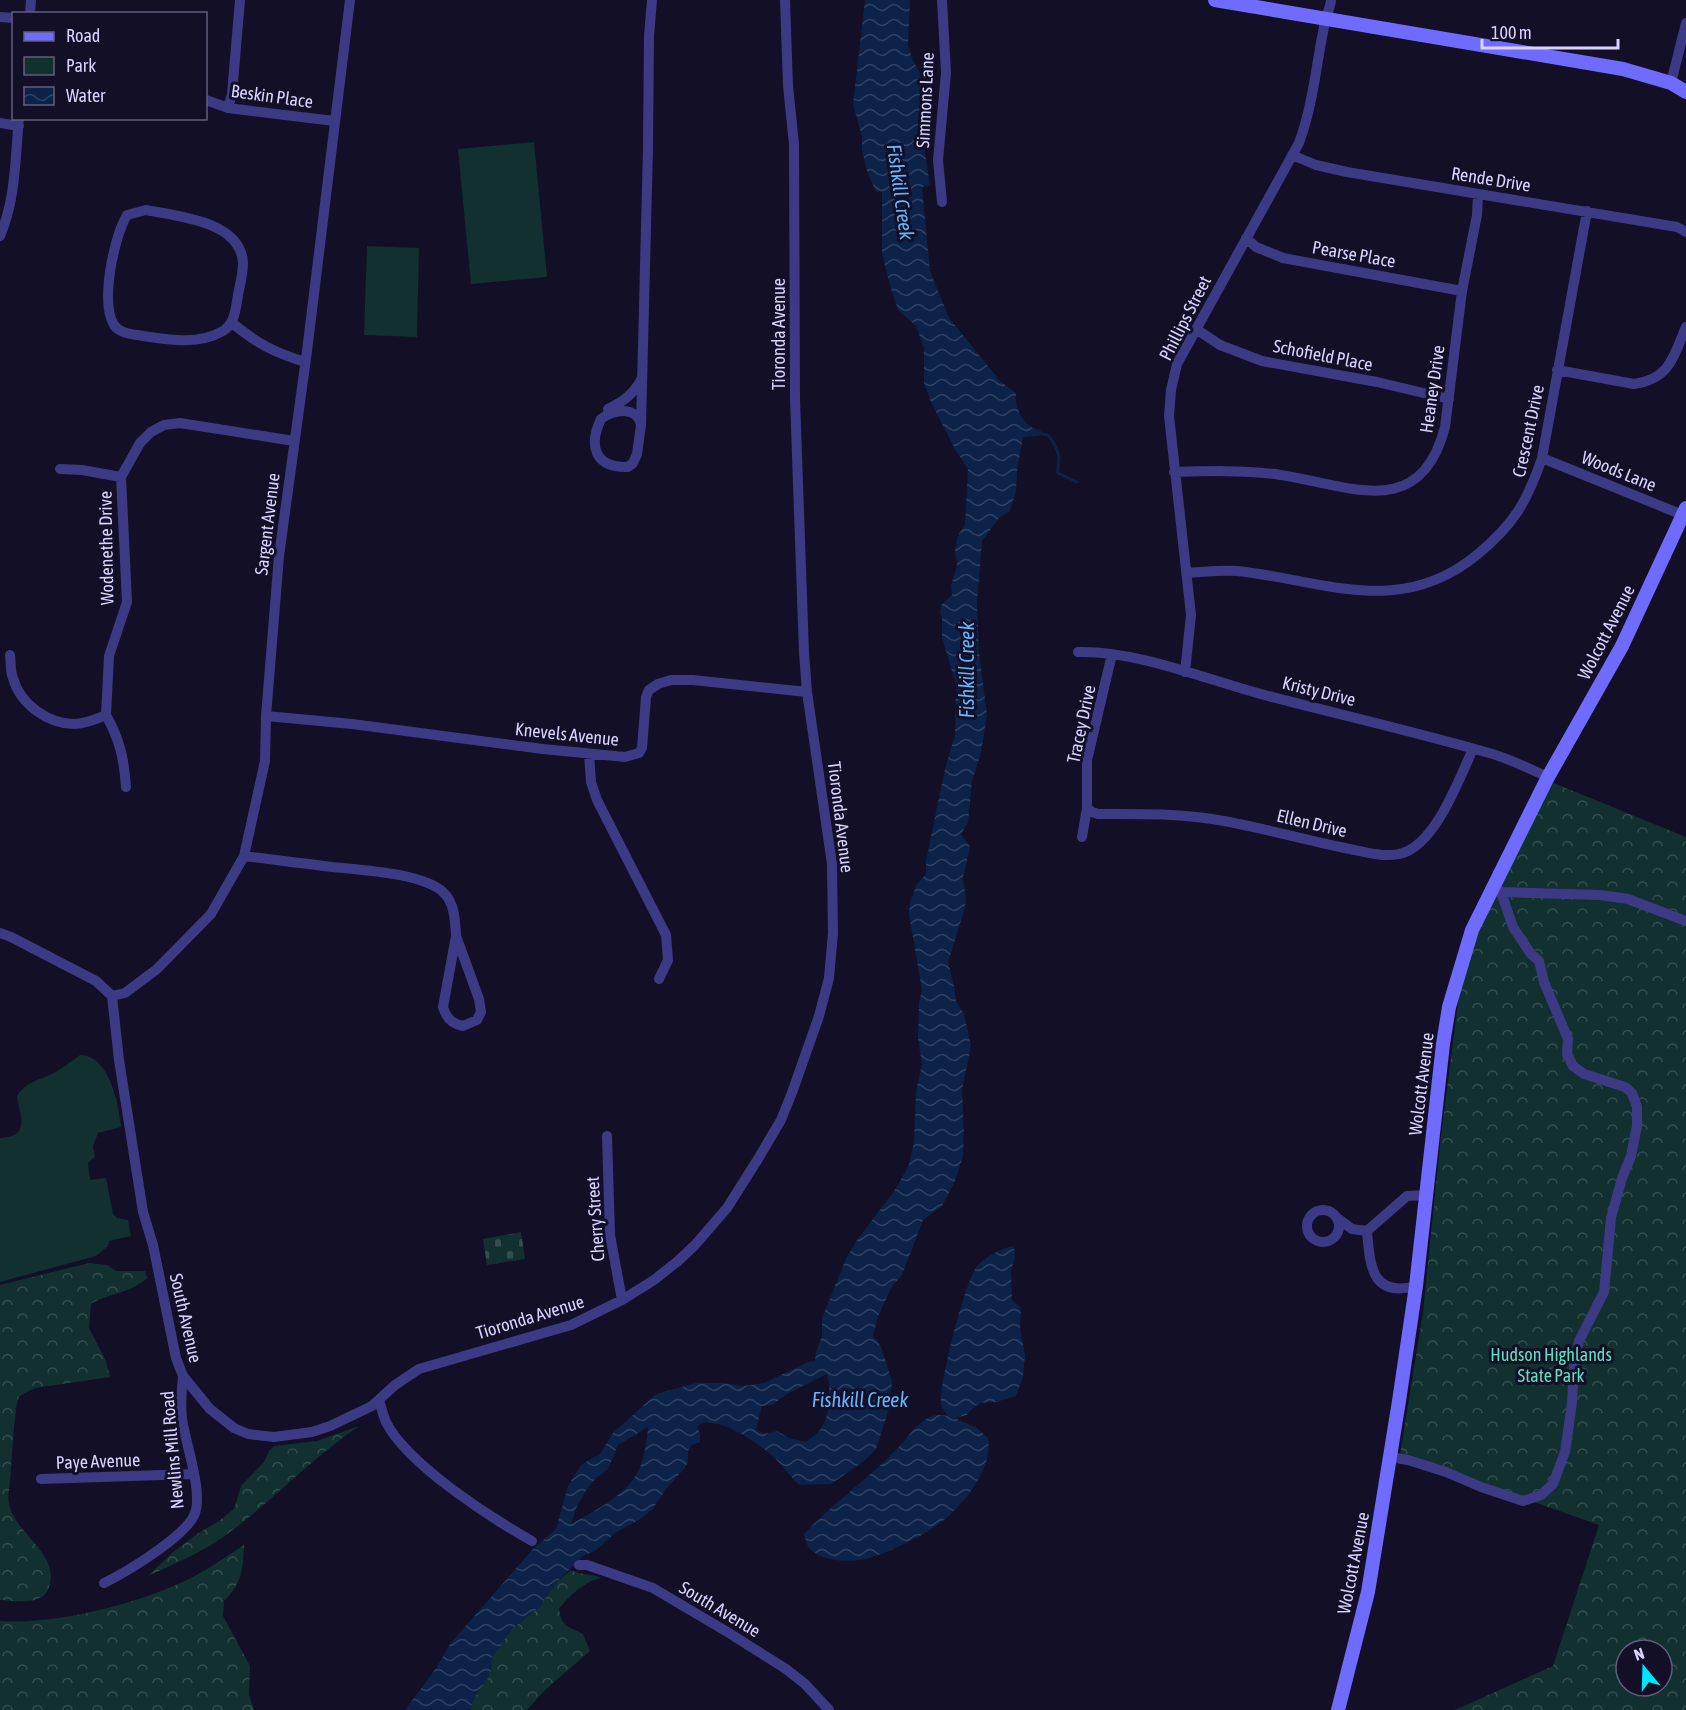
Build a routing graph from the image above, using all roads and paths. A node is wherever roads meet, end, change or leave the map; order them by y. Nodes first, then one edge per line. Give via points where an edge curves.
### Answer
1 (240, 0) edge
2 (350, 0) edge
3 (652, 0) edge
4 (785, 0) edge
5 (942, 0) edge
6 (1215, 0) edge
7 (1331, 0) edge
8 (1326, 18) junction
9 (1686, 23) edge
10 (1671, 83) junction
11 (1686, 92) edge
12 (207, 100) edge
13 (228, 108) junction
14 (334, 121) junction
15 (19, 122) edge
16 (0, 123) edge
17 (1292, 155) junction
18 (1478, 195) junction
19 (942, 202) dead end
20 (1587, 211) junction
21 (1686, 232) edge
22 (0, 236) edge
23 (1246, 238) junction
24 (1462, 291) junction
25 (232, 323) junction
26 (1686, 327) edge
27 (1196, 329) junction
28 (305, 362) junction
29 (1557, 370) junction
30 (643, 375) junction
31 (1449, 399) junction
32 (601, 419) junction
33 (641, 425) junction
34 (294, 441) junction
35 (1542, 458) junction
36 (60, 469) dead end
37 (1174, 472) junction
38 (122, 477) junction
39 (1685, 512) edge
40 (1187, 573) junction
41 (1078, 652) dead end
42 (1112, 654) junction
43 (10, 655) dead end
44 (1185, 672) junction
45 (807, 693) junction
46 (106, 715) junction
47 (266, 716) junction
48 (1473, 749) junction
49 (589, 754) junction
50 (1548, 777) junction
51 (126, 787) dead end
52 (1087, 808) junction
53 (1082, 837) dead end
54 (244, 856) junction
55 (1497, 889) junction
56 (1686, 921) edge
57 (0, 933) edge
58 (456, 936) junction
59 (659, 979) dead end
60 (112, 996) junction
61 (607, 1136) dead end
62 (1427, 1195) junction
63 (1336, 1217) dead end
64 (1367, 1231) junction
65 (1416, 1286) junction
66 (622, 1300) junction
67 (183, 1376) junction
68 (379, 1400) junction
69 (1390, 1457) junction
70 (193, 1474) junction
71 (41, 1479) dead end
72 (532, 1541) dead end
73 (579, 1565) dead end
74 (104, 1583) dead end
75 (829, 1710) edge
76 (1338, 1710) edge

1 - 13 street
2 - 14 street, Sargent Avenue
3 - 30 street
4 - 45 street, Tioronda Avenue via 794,144 795,399
5 - 19 street, Simmons Lane via 946,73 938,160
6 - 8 main road
7 - 8 street, Phillips Street
8 - 10 main road via 1623,69
8 - 17 street, Phillips Street via 1308,117
9 - 10 street
10 - 11 main road
12 - 13 street, Beskin Place
13 - 14 street, Beskin Place
14 - 28 street, Sargent Avenue
15 - 16 street
15 - 22 street via 13,192
17 - 18 street, Rende Drive via 1347,172
17 - 23 street, Phillips Street
18 - 20 street, Rende Drive
18 - 24 street, Heaney Drive
20 - 21 street, Rende Drive via 1677,227
20 - 29 street, Crescent Drive
23 - 24 street, Pearse Place via 1256,247 1283,258
23 - 27 street, Phillips Street
24 - 31 street, Heaney Drive
25 - 25 street via 243,261 233,240 201,221 146,210 127,215 117,233 108,293 114,326 123,333 172,341 214,335
25 - 28 street via 256,343
26 - 29 street via 1661,375 1646,382 1634,384
27 - 31 street, Schofield Place via 1220,345 1262,361
27 - 37 street, Phillips Street via 1177,364 1171,390
28 - 34 street, Sargent Avenue
29 - 35 street, Crescent Drive
30 - 32 street via 636,391 606,410
30 - 33 street
31 - 37 street, Heaney Drive via 1440,447 1431,463 1411,482 1391,490 1361,491 1236,471
32 - 33 street via 625,411 639,419
32 - 33 street via 596,453 604,463 620,468 633,463
34 - 38 street, Wodenethe Drive via 180,423 164,425 140,443
34 - 47 street, Sargent Avenue via 279,556
35 - 39 street, Woods Lane
35 - 40 street, Crescent Drive via 1531,491 1498,538 1467,563 1425,584 1368,591 1237,572
36 - 38 street
37 - 40 street, Phillips Street
38 - 46 street, Wodenethe Drive via 127,602 109,656
39 - 50 main road, Wolcott Avenue via 1622,646
40 - 44 street, Phillips Street via 1191,615
41 - 42 street, Kristy Drive
42 - 44 street, Kristy Drive
42 - 52 street, Tracey Drive via 1087,760
43 - 46 street via 18,692 48,718 75,724
44 - 48 street, Kristy Drive
45 - 49 street, Knevels Avenue via 671,680 649,690 639,753 633,757
45 - 66 street, Tioronda Avenue via 832,864 831,966 819,1016 781,1120 727,1208 678,1261
46 - 51 street via 123,755
47 - 49 street, Knevels Avenue
47 - 54 street, Sargent Avenue via 266,761
48 - 50 street, Kristy Drive
48 - 52 street, Ellen Drive via 1433,827 1417,845 1394,854 1366,852 1211,819 1169,814 1098,814
49 - 59 street via 597,800 666,935 668,960
50 - 55 main road, Wolcott Avenue
52 - 53 street, Tracey Drive
54 - 58 street via 385,873 435,886 452,904
54 - 60 street, Sargent Avenue via 211,914 157,969 125,993
55 - 56 street via 1628,899
55 - 62 main road, Wolcott Avenue via 1472,930 1449,1007
55 - 69 street via 1513,927 1539,961 1568,1039 1567,1054 1573,1066 1584,1074 1626,1087 1637,1107 1637,1126 1611,1218 1604,1292 1579,1341 1565,1452 1553,1484 1541,1495 1523,1501 1446,1472
57 - 60 street via 96,981
58 - 58 street via 443,1007 451,1022 463,1026 477,1020 481,1012
60 - 67 street, South Avenue via 143,1212
61 - 66 street, Cherry Street via 610,1235
62 - 64 street via 1407,1196
62 - 65 main road, Wolcott Avenue
63 - 64 street via 1352,1229
64 - 65 street via 1375,1277 1391,1289
65 - 69 main road, Wolcott Avenue
66 - 68 street, Tioronda Avenue via 571,1325 419,1369
67 - 68 street, South Avenue via 210,1409 248,1434 274,1437 312,1432
67 - 70 street, Newlins Mill Road via 182,1418
68 - 72 street via 391,1430 422,1465
69 - 76 main road, Wolcott Avenue via 1368,1593
70 - 71 street, Paye Avenue
70 - 74 street, Newlins Mill Road via 193,1517 154,1553
73 - 75 street, South Avenue via 653,1588 669,1597 786,1669

